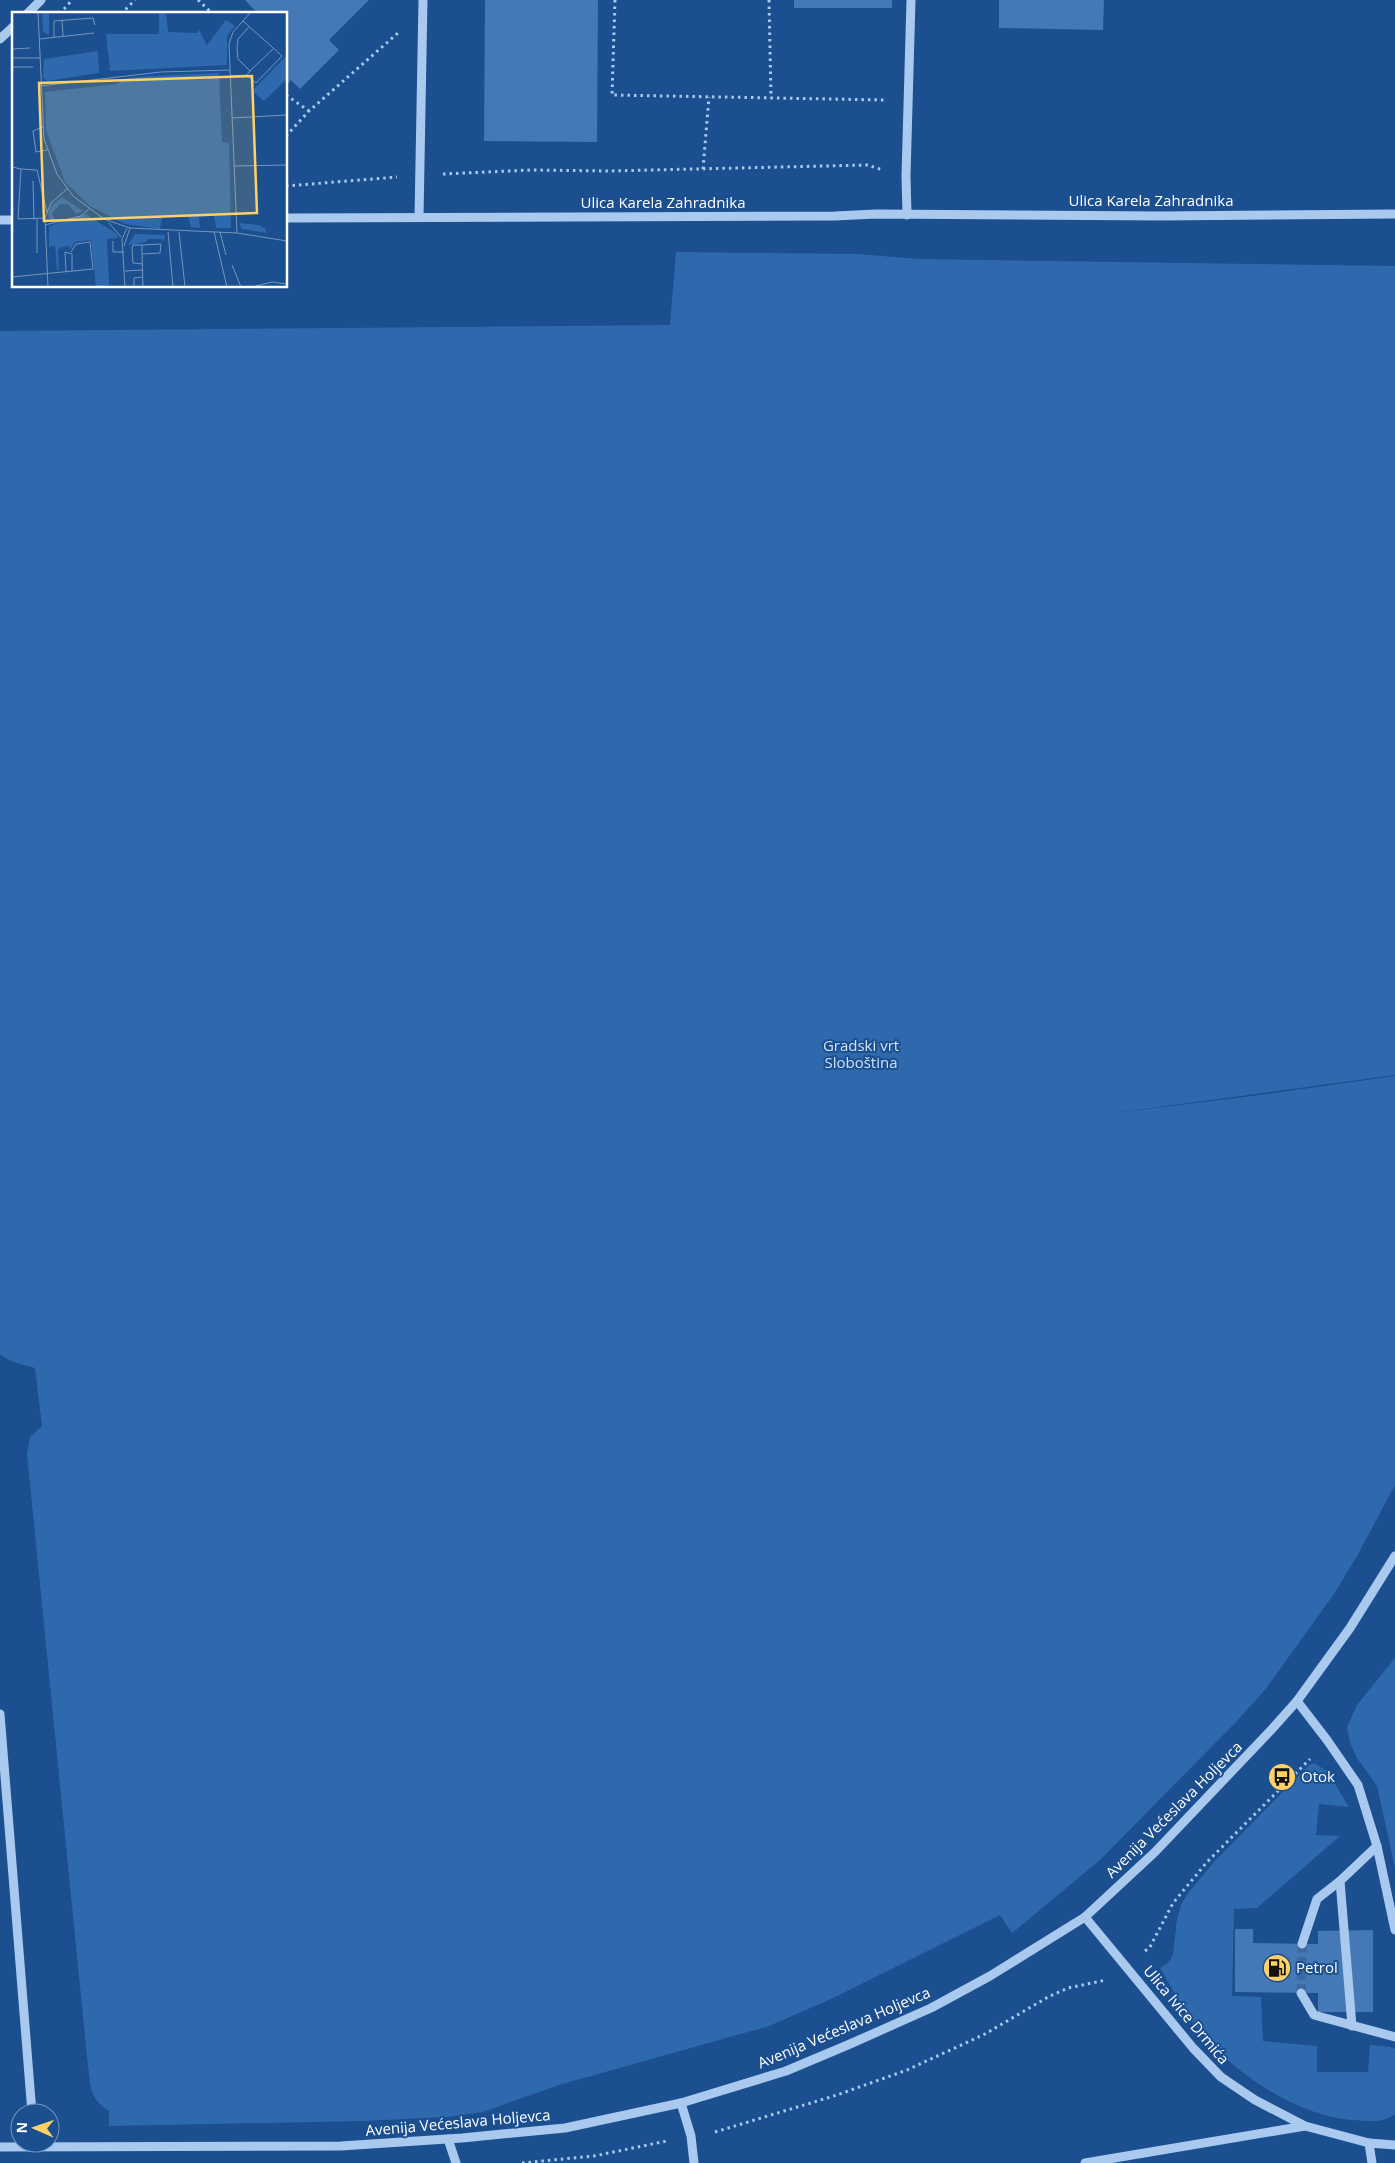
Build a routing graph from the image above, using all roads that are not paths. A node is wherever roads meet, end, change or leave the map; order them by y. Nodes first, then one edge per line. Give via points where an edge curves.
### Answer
1 (41, 0) edge
2 (423, 0) edge
3 (911, 0) edge
4 (29, 12) edge
5 (12, 28) edge
6 (0, 38) edge
7 (1395, 214) edge
8 (907, 215) junction
9 (419, 217) junction
10 (288, 218) edge
11 (1395, 1556) edge
12 (1297, 1701) junction
13 (0, 1714) edge
14 (1376, 1846) junction
15 (1340, 1881) junction
16 (1085, 1917) junction
17 (1395, 1930) edge
18 (1302, 1944) tunnel mouth
19 (1301, 1993) tunnel mouth
20 (1352, 2026) junction
21 (1395, 2037) edge
22 (31, 2103) edge
23 (682, 2103) junction
24 (1305, 2126) junction
25 (448, 2139) junction
26 (1369, 2143) junction
27 (60, 2145) edge
28 (1395, 2145) edge
29 (456, 2163) edge
30 (694, 2163) edge
31 (1084, 2163) edge
32 (1372, 2163) edge

1 - 4 street
2 - 9 street
3 - 8 street
5 - 6 street
7 - 8 street, Ulica Karela Zahradnika
8 - 9 street, Ulica Karela Zahradnika
9 - 10 street, Ulica Karela Zahradnika
11 - 12 street, Avenija Većeslava Holjevca via 1350,1628
12 - 14 street via 1358,1785
12 - 16 street, Avenija Većeslava Holjevca via 1155,1852
13 - 22 street
14 - 15 street
14 - 17 street
15 - 18 street via 1317,1899
15 - 20 street
16 - 23 street, Avenija Većeslava Holjevca via 931,2008 786,2071
16 - 24 street, Ulica Ivice Drmića via 1193,2048 1221,2077 1255,2100
19 - 20 street via 1314,2015
20 - 21 street
23 - 25 street, Avenija Većeslava Holjevca via 565,2128
23 - 30 street via 692,2136
24 - 26 street, Ulica Ivice Drmića
24 - 31 street
25 - 27 street, Avenija Većeslava Holjevca via 341,2146
25 - 29 street
26 - 28 street, Ulica Ivice Drmića
26 - 32 street

